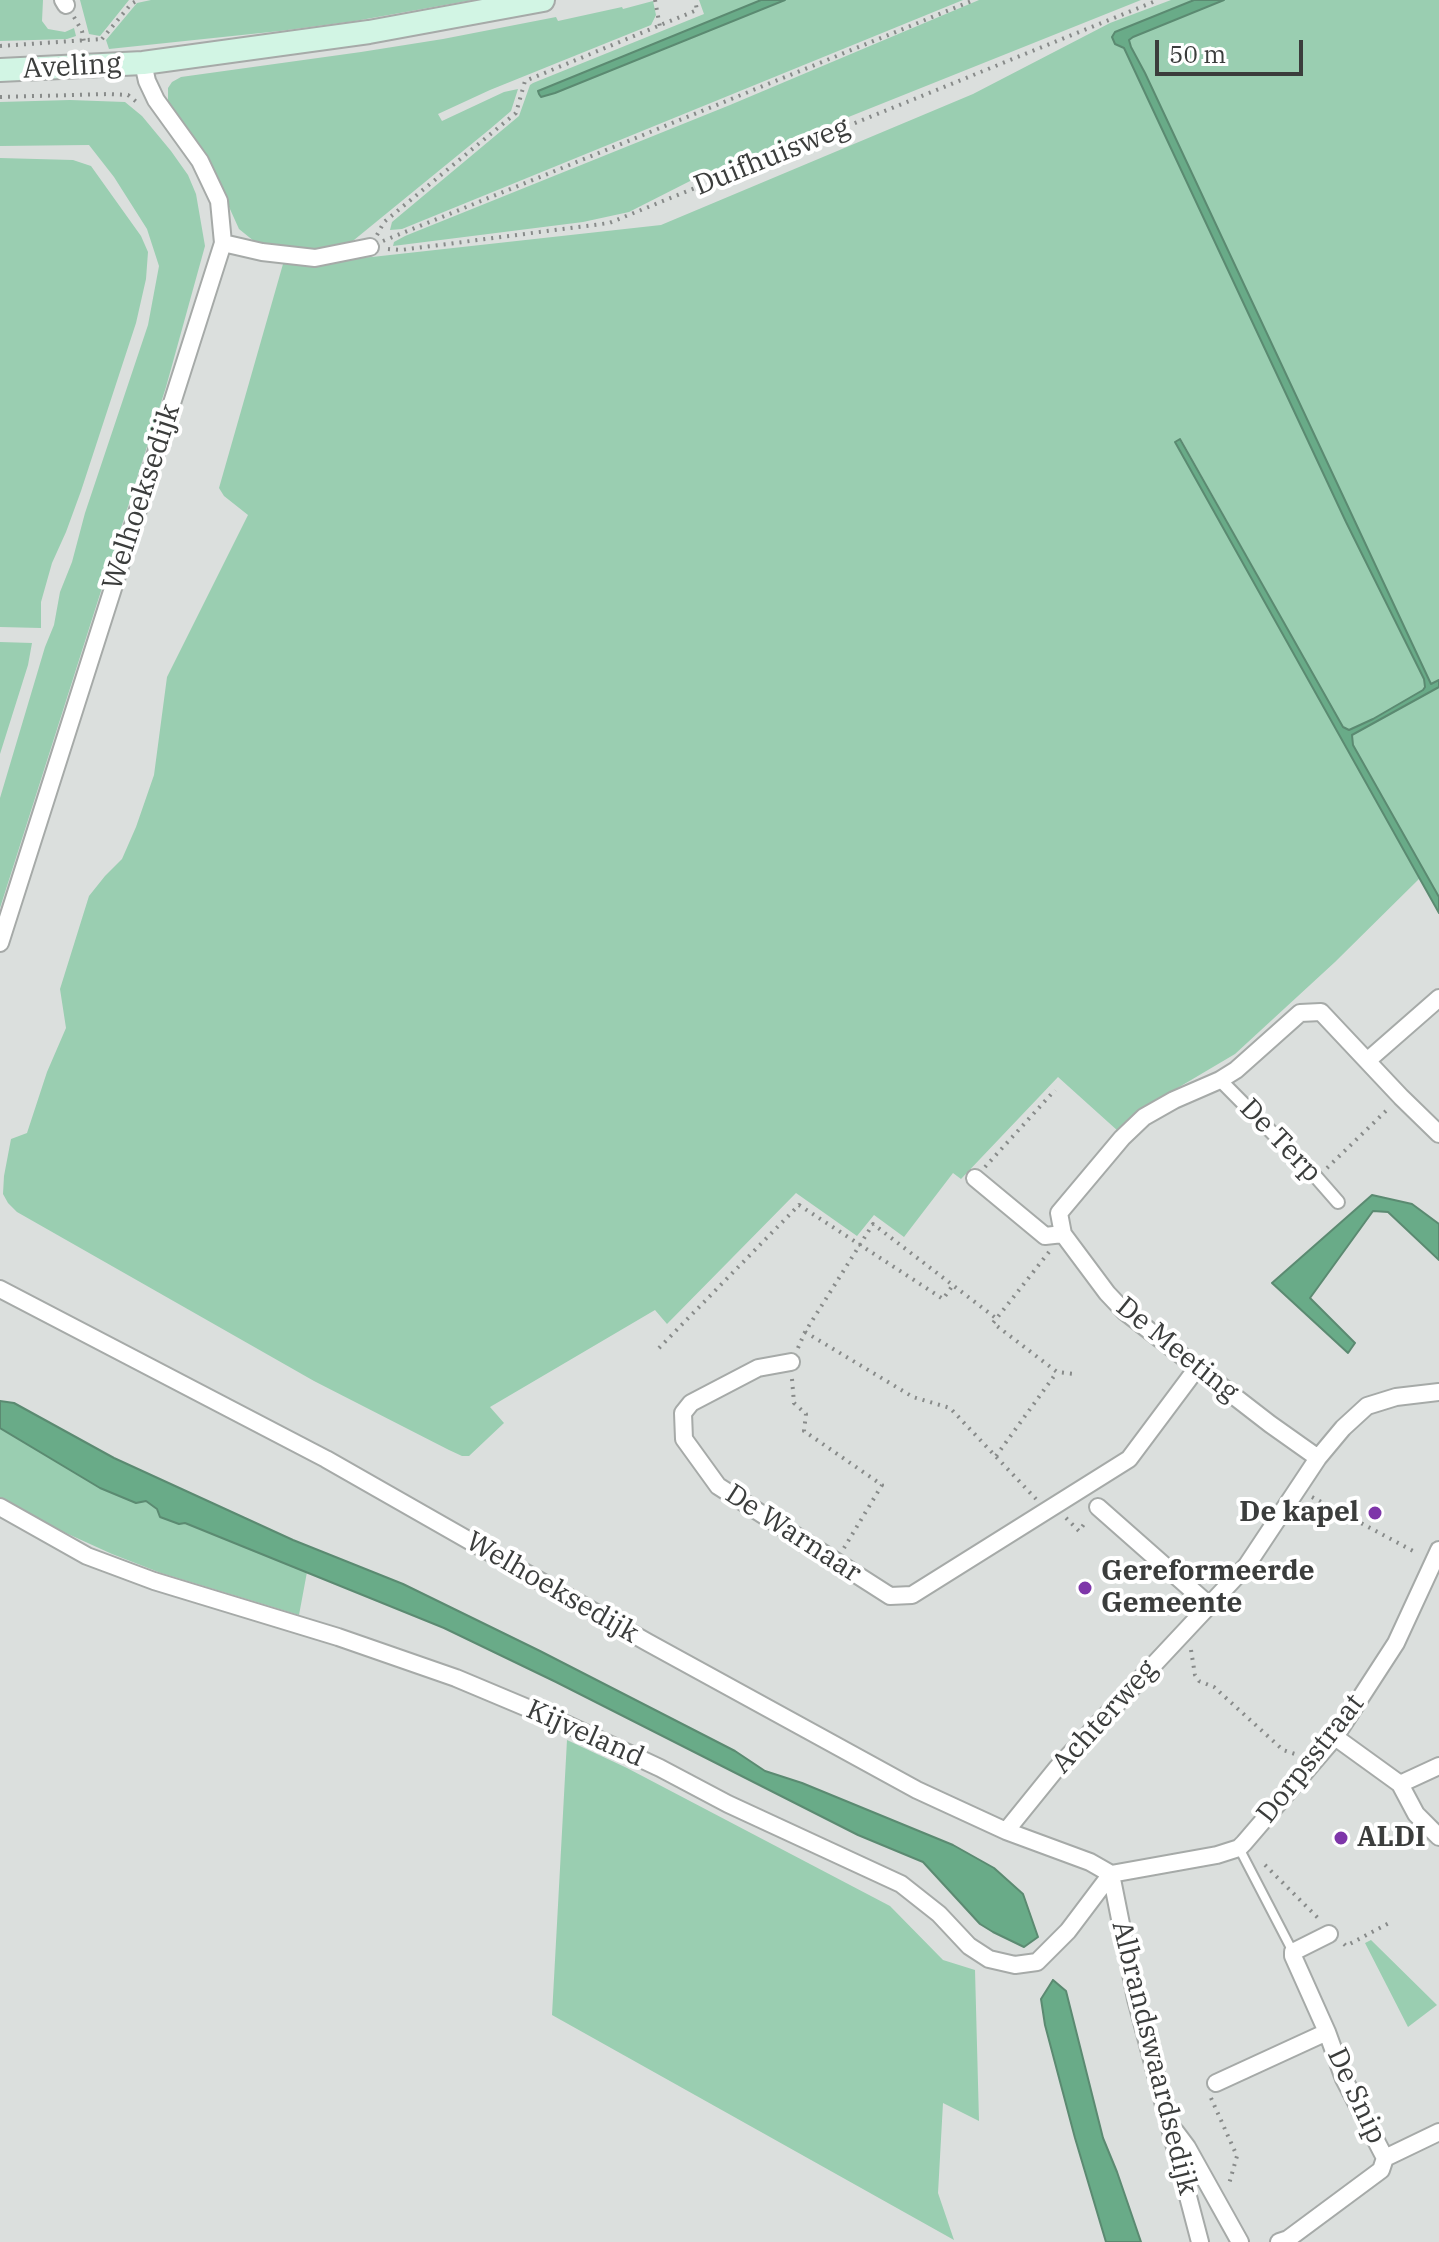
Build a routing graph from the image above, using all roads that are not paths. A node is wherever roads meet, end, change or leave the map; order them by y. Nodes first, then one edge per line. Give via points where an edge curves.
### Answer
1 (543, 0) edge
2 (143, 63) junction
3 (0, 70) edge
4 (223, 243) junction
5 (370, 247) road end
6 (0, 943) edge
7 (1439, 998) edge
8 (1367, 1061) junction
9 (1220, 1080) junction
10 (1439, 1134) edge
11 (975, 1178) road end
12 (1338, 1202) dead end
13 (1063, 1234) junction
14 (0, 1289) edge
15 (791, 1362) road end
16 (1197, 1368) junction
17 (1439, 1392) edge
18 (1318, 1458) junction
19 (0, 1507) edge
20 (1098, 1507) road end
21 (1436, 1556) edge
22 (1209, 1605) junction
23 (1335, 1737) junction
24 (1439, 1766) edge
25 (1400, 1784) junction
26 (1006, 1831) junction
27 (1439, 1837) edge
28 (1241, 1846) junction
29 (1111, 1874) junction
30 (1331, 1932) road end
31 (1293, 1952) junction
32 (1327, 2032) junction
33 (1216, 2083) road end
34 (1169, 2123) junction
35 (1439, 2132) edge
36 (1385, 2158) junction
37 (1200, 2242) edge
38 (1240, 2242) edge
39 (1279, 2242) edge

1 - 2 main road via 369,32
2 - 3 main road, Aveling
2 - 4 street, Welhoeksedijk via 156,100 200,161 219,201
4 - 5 street via 315,258
4 - 6 street, Welhoeksedijk
7 - 8 street
8 - 9 street via 1321,1012 1300,1013
8 - 10 street
9 - 12 street, De Terp
9 - 13 street via 1144,1117 1122,1138 1059,1213
11 - 13 street via 1045,1236
13 - 16 street, De Meeting via 1124,1311
14 - 26 street, Welhoeksedijk via 326,1459 917,1790
15 - 16 street, De Warnaar via 758,1368 691,1403 683,1413 684,1439 718,1486 890,1596 912,1595 1129,1459
16 - 18 street, De Meeting
17 - 18 street, Achterweg via 1367,1406
18 - 22 street, Achterweg via 1247,1565
19 - 29 street, Kijveland via 87,1556 456,1678 568,1725 901,1884 989,1959 1015,1965 1037,1962
20 - 22 street
21 - 23 street, Dorpsstraat via 1396,1643
22 - 26 street, Achterweg via 1057,1768
23 - 25 street
23 - 28 street, Dorpsstraat
24 - 25 street
25 - 27 street via 1416,1814
26 - 29 street, Welhoeksedijk
28 - 29 street, Dorpsstraat
28 - 31 lane
29 - 34 street, Albrandswaardsedijk via 1136,1999
30 - 31 street
31 - 32 street, De Snip
32 - 33 street, De Snip
32 - 36 street, De Snip via 1344,2079
34 - 37 street, Albrandswaardsedijk
34 - 38 street
35 - 36 street, De Snip
36 - 39 street, De Snip via 1381,2170

